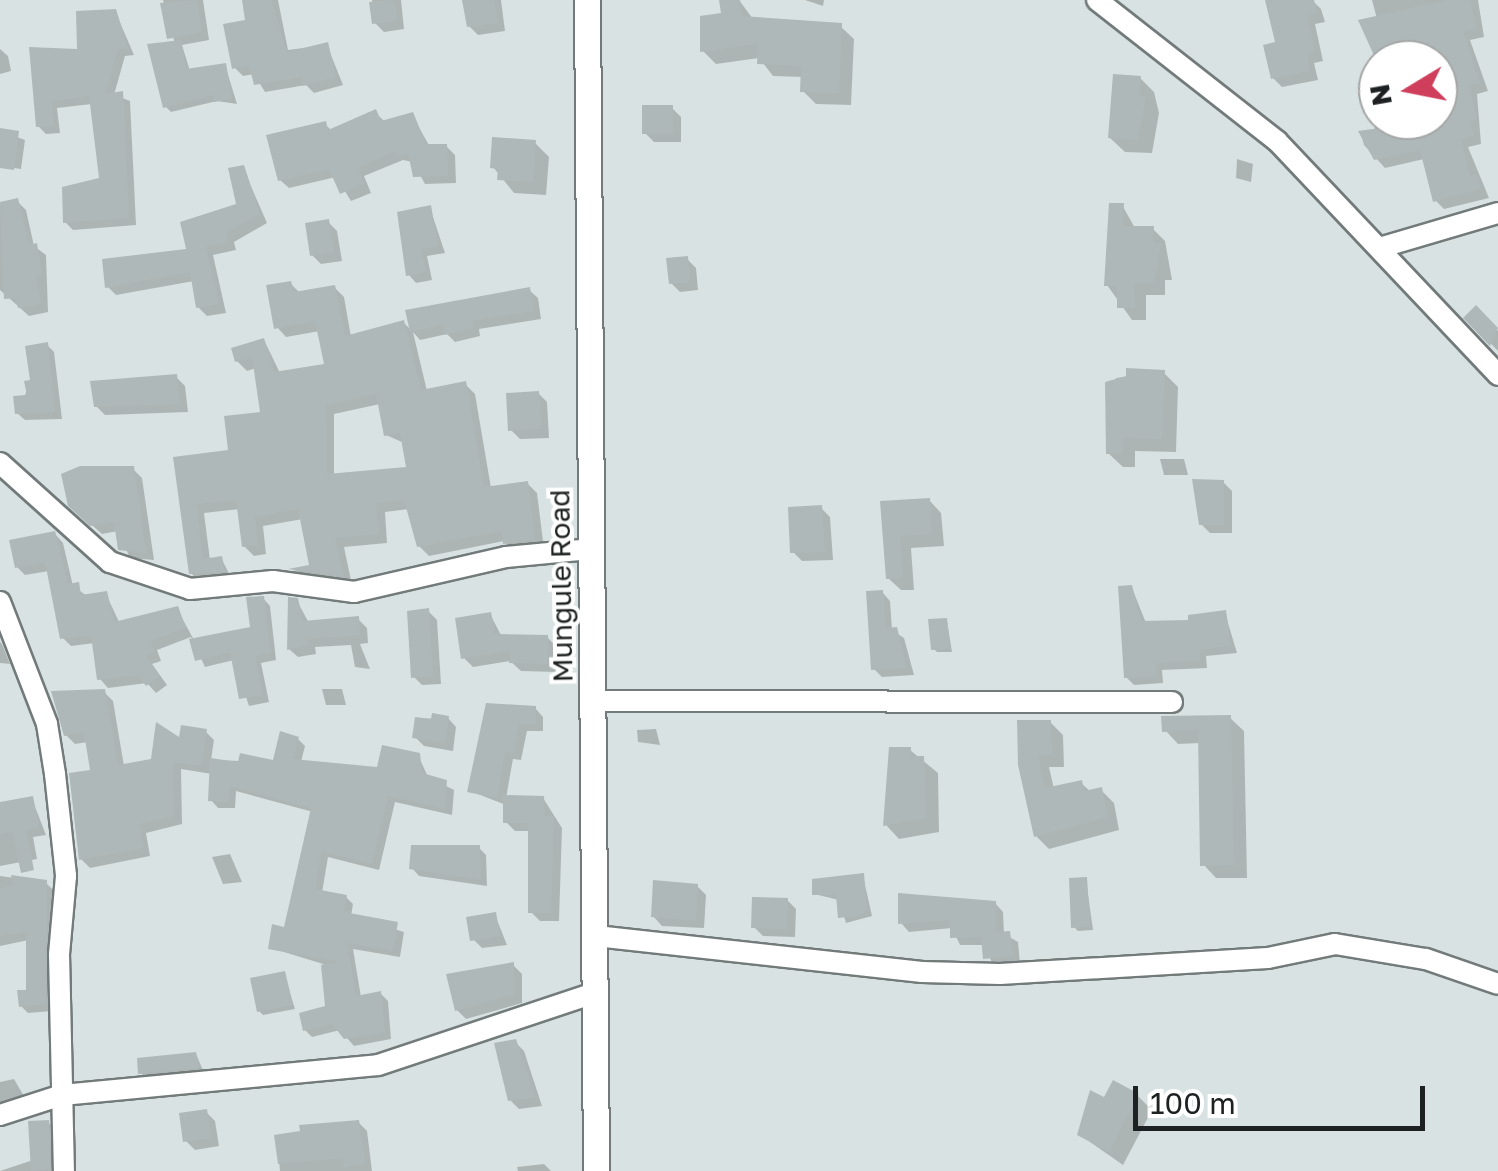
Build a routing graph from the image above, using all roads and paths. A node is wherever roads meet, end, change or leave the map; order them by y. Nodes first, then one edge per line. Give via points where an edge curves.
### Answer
1 (587, 0) edge
2 (1097, 0) edge
3 (1498, 214) edge
4 (1379, 248) junction
5 (1498, 375) edge
6 (0, 463) edge
7 (590, 549) junction
8 (1, 609) edge
9 (592, 701) junction
10 (1172, 702) dead end
11 (596, 936) junction
12 (1498, 984) edge
13 (595, 992) junction
14 (62, 1095) junction
15 (0, 1115) edge
16 (64, 1171) edge
17 (596, 1171) edge

1 - 7 street, Mungule Road
2 - 4 street via 1278,141
3 - 4 street
4 - 5 street
6 - 7 street via 110,562 190,589 273,581 354,592 506,557
7 - 9 street, Mungule Road
8 - 14 street via 47,724 55,774 66,876 59,954
9 - 10 street
9 - 11 street, Mungule Road
11 - 12 street via 922,972 1000,974 1250,960 1334,944 1426,959
11 - 13 street, Mungule Road
13 - 14 street via 378,1065
13 - 17 street, Mungule Road
14 - 15 street
14 - 16 street

